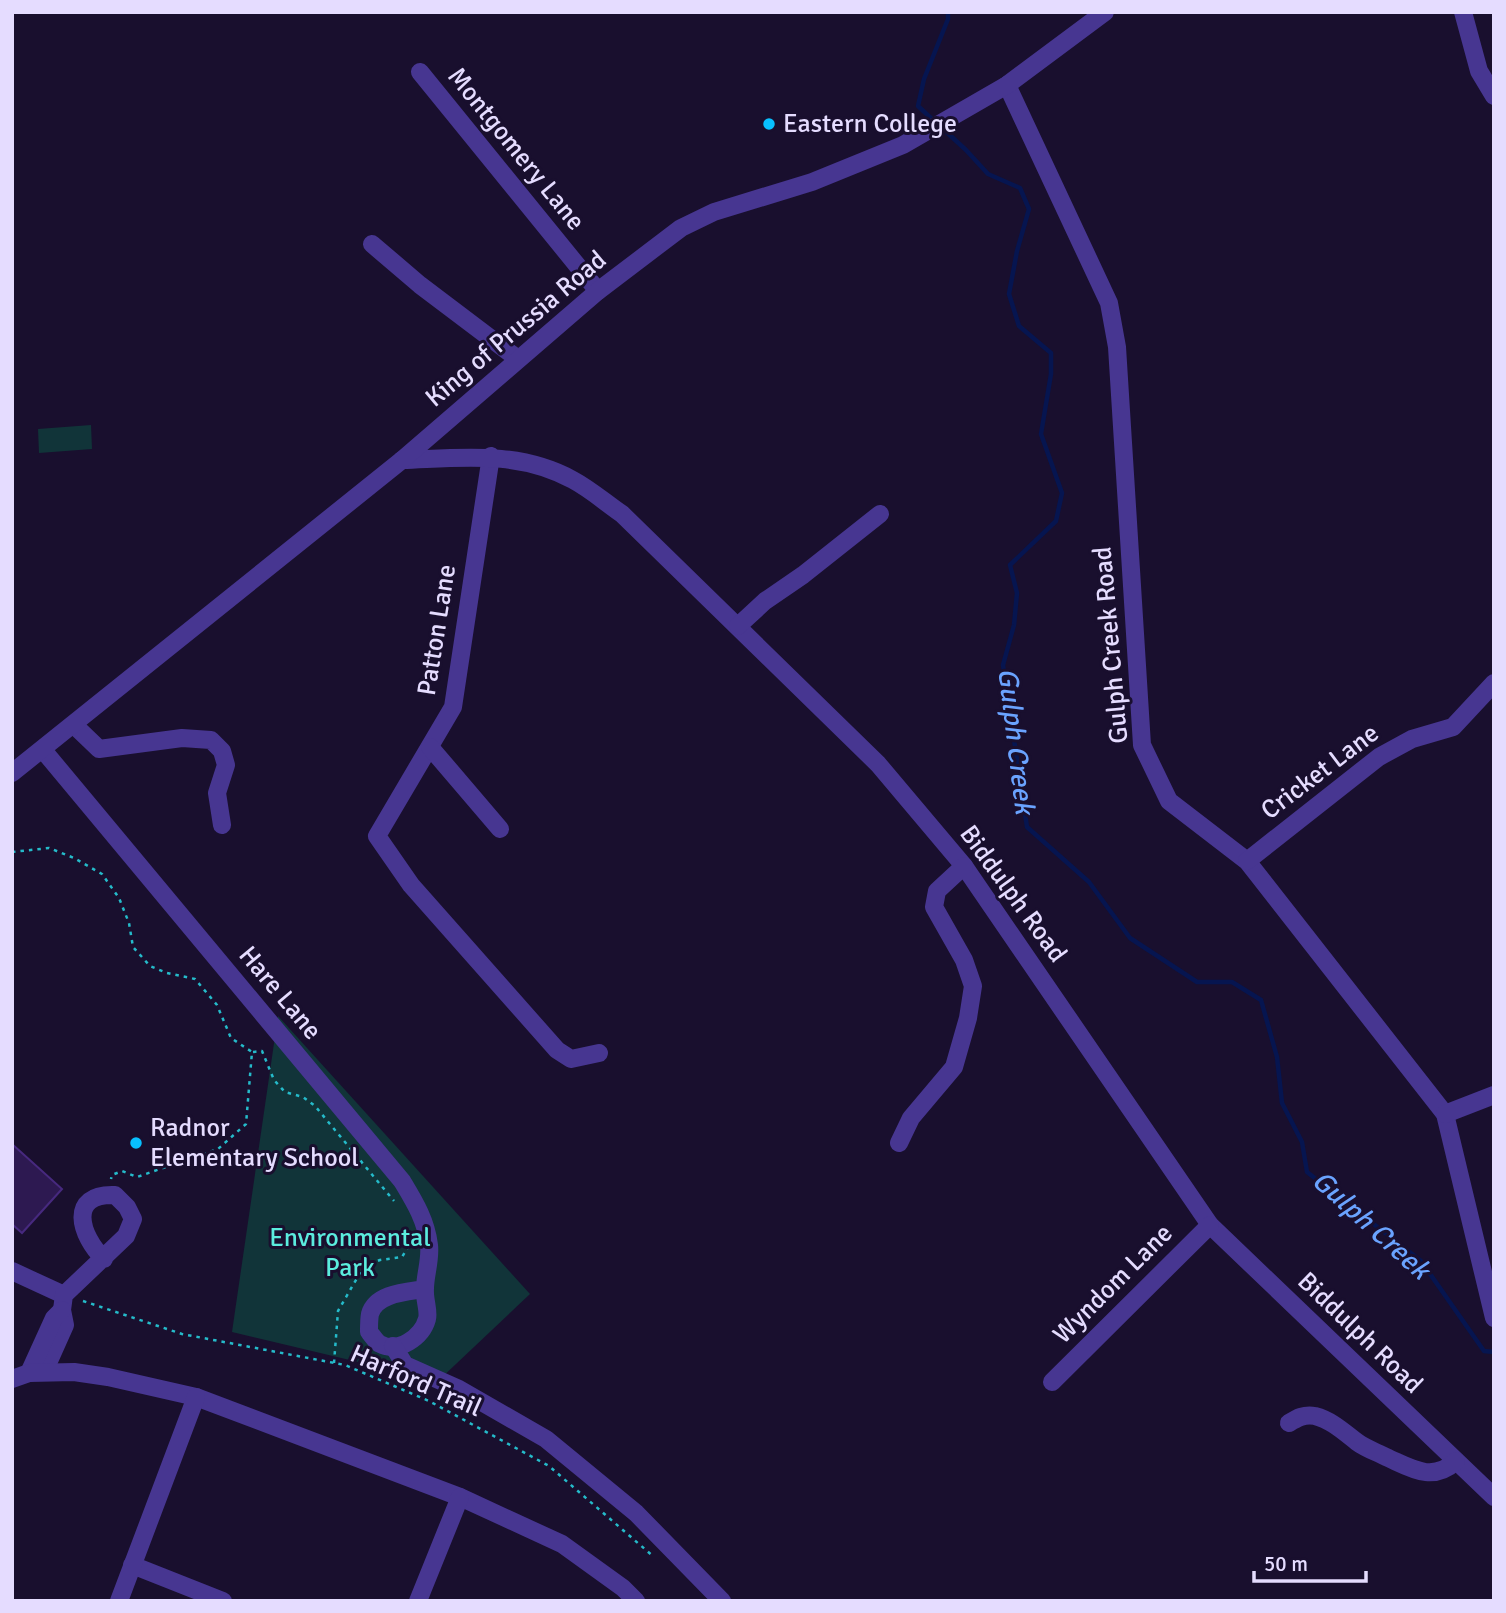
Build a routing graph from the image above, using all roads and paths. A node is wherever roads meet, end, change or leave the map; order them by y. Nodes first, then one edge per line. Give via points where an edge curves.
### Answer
1 (1105, 12) edge
2 (1462, 12) edge
3 (420, 72) dead end
4 (1007, 85) junction
5 (1494, 96) edge
6 (372, 244) dead end
7 (598, 291) junction
8 (518, 359) junction
9 (491, 456) junction
10 (402, 460) junction
11 (880, 514) dead end
12 (738, 626) junction
13 (1494, 683) edge
14 (74, 724) junction
15 (430, 747) junction
16 (43, 750) junction
17 (12, 773) edge
18 (222, 825) dead end
19 (500, 829) dead end
20 (12, 852) edge
21 (1247, 861) junction
22 (964, 866) junction
23 (252, 1052) junction
24 (599, 1053) dead end
25 (1494, 1095) edge
26 (1445, 1114) junction
27 (899, 1143) dead end
28 (108, 1194) junction
29 (397, 1206) dead end
30 (1210, 1225) junction
31 (409, 1233) dead end
32 (104, 1259) junction
33 (12, 1271) edge
34 (425, 1289) junction
35 (63, 1303) junction
36 (1494, 1318) edge
37 (393, 1346) junction
38 (334, 1363) junction
39 (28, 1375) edge
40 (1052, 1381) dead end
41 (196, 1397) junction
42 (1289, 1423) dead end
43 (1456, 1461) junction
44 (460, 1497) junction
45 (1494, 1497) edge
46 (662, 1563) dead end
47 (132, 1564) junction
48 (119, 1601) edge
49 (223, 1601) edge
50 (418, 1601) edge
51 (636, 1601) edge
52 (722, 1601) edge

1 - 4 street, King of Prussia Road
2 - 5 street via 1479,71
3 - 7 street, Montgomery Lane
4 - 7 street, King of Prussia Road via 857,165 715,212 681,228
4 - 21 street, Gulph Creek Road via 1109,303 1117,347 1142,744 1170,801
6 - 8 street
7 - 8 street, King of Prussia Road
8 - 10 street, King of Prussia Road
9 - 10 street, Biddulph Road
9 - 12 street, Biddulph Road via 536,463 574,480 622,514
9 - 15 street, Patton Lane via 453,707
10 - 14 street, King of Prussia Road
11 - 12 street
12 - 22 street, Biddulph Road via 878,764
13 - 21 street, Cricket Lane via 1453,727 1412,738 1379,757
14 - 16 street, King of Prussia Road
14 - 18 street via 99,749 182,738 211,740 222,751 226,765 217,793
15 - 19 street
15 - 24 street, Patton Lane via 376,836 411,885 556,1050 571,1059
16 - 17 street, King of Prussia Road
16 - 34 street, Hare Lane via 402,1181 422,1214 429,1244
20 - 23 path via 49,848 103,874 119,898 134,947 150,966 195,979 216,1005 231,1038
21 - 26 street, Gulph Creek Road
22 - 27 street via 937,891 934,907 973,986 968,1018 954,1067 911,1118
22 - 30 street, Biddulph Road
23 - 28 path via 246,1124 218,1149 137,1177 122,1171 112,1175
23 - 29 path via 262,1051 274,1080 285,1091 315,1106
25 - 26 street
26 - 36 street, Gulph Creek Road
28 - 32 street via 88,1202 82,1216 88,1240
28 - 32 street via 127,1207 133,1220 126,1236
30 - 40 street, Wyndom Lane
30 - 43 street, Biddulph Road
31 - 38 path via 412,1243 402,1257 364,1266 344,1300 338,1311
32 - 35 street
33 - 35 street
34 - 37 street, Hare Lane via 427,1318 420,1332 410,1343
34 - 37 street via 394,1294 370,1313 369,1332 380,1344
35 - 38 path, Harford Trail via 182,1334
35 - 39 street
37 - 52 street via 405,1365 459,1389 546,1439 636,1513
38 - 46 path, Harford Trail via 429,1401 550,1466
39 - 41 street via 74,1372
41 - 44 street
41 - 47 street
42 - 43 street via 1315,1416 1359,1444 1418,1472 1448,1469
43 - 45 street, Biddulph Road
44 - 50 street
44 - 51 street via 562,1544
47 - 48 street
47 - 49 street

